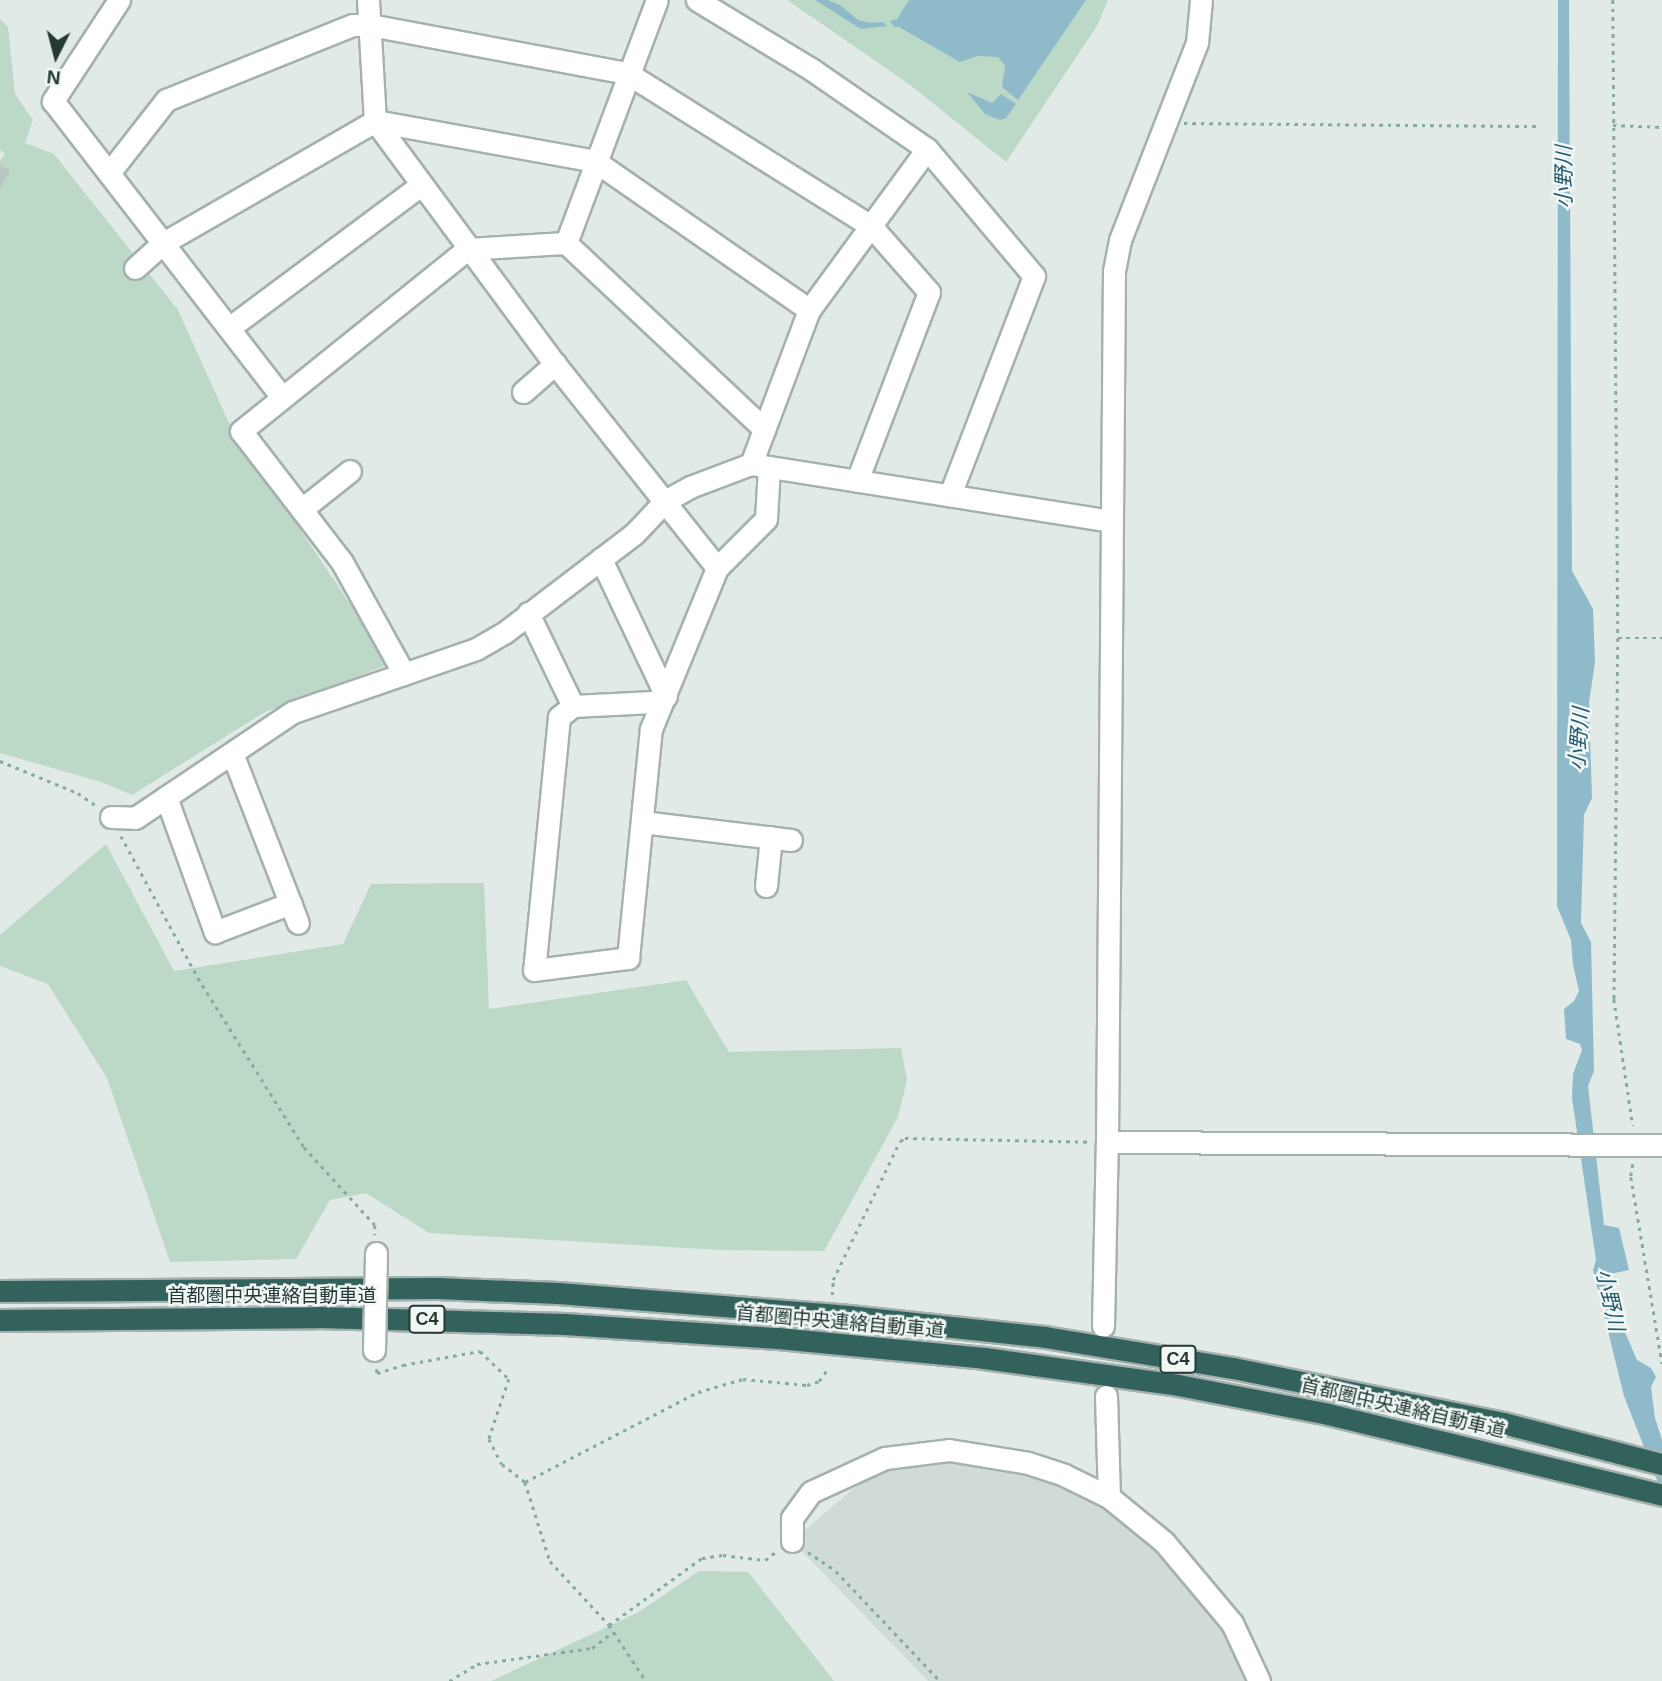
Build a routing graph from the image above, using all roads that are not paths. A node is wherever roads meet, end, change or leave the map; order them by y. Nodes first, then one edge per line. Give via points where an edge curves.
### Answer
1 (118, 0) edge
2 (368, 0) edge
3 (657, 0) edge
4 (696, 0) edge
5 (1201, 0) edge
6 (370, 25) junction
7 (627, 73) junction
8 (375, 121) junction
9 (927, 149) junction
10 (595, 161) junction
11 (109, 173) junction
12 (421, 185) junction
13 (871, 226) junction
14 (163, 243) junction
15 (566, 243) junction
16 (467, 250) junction
17 (135, 268) dead end
18 (808, 310) junction
19 (229, 328) junction
20 (555, 364) junction
21 (523, 392) dead end
22 (282, 397) junction
23 (764, 429) junction
24 (760, 465) junction
25 (350, 471) dead end
26 (857, 481) junction
27 (950, 495) junction
28 (665, 502) junction
29 (302, 509) junction
30 (1111, 521) junction
31 (601, 559) junction
32 (717, 568) junction
33 (528, 613) junction
34 (404, 674) junction
35 (666, 696) junction
36 (573, 706) junction
37 (232, 753) junction
38 (166, 797) junction
39 (111, 817) road end
40 (642, 822) junction
41 (766, 886) dead end
42 (1107, 1142) junction
43 (1662, 1145) edge
44 (376, 1253) road end
45 (0, 1291) edge
46 (0, 1320) edge
47 (1103, 1326) dead end
48 (374, 1350) road end
49 (1106, 1396) dead end
50 (1662, 1464) edge
51 (1662, 1494) edge
52 (1109, 1497) junction
53 (792, 1541) road end
54 (1259, 1681) edge

1 - 11 street via 53,101
2 - 6 street
3 - 7 street
4 - 9 street via 811,69
5 - 30 street via 1196,43 1120,240 1114,271
6 - 7 street
6 - 8 street
6 - 11 street via 353,25 166,100
7 - 10 street
7 - 13 street
8 - 10 street
8 - 12 street
8 - 14 street
9 - 13 street
9 - 27 street via 1034,276
10 - 15 street
10 - 18 street
11 - 14 street
12 - 16 street
12 - 19 street
13 - 18 street
13 - 26 street via 929,292
14 - 17 street
14 - 19 street
15 - 16 street
15 - 23 street
16 - 20 street
16 - 22 street
18 - 23 street
19 - 22 street
20 - 21 street
20 - 28 street
22 - 29 street via 241,431
23 - 24 street
24 - 26 street
24 - 28 street via 690,487
24 - 32 street via 766,519
25 - 29 street
26 - 27 street
27 - 30 street
28 - 31 street
28 - 32 street
29 - 34 street via 342,562
30 - 42 street
31 - 33 street
31 - 35 street
32 - 35 street
33 - 34 street via 476,649
33 - 36 street
34 - 37 street via 293,712
35 - 36 street via 653,702
35 - 40 street via 652,729
36 - 40 street via 559,718 534,970 628,958
37 - 38 street
37 - 38 street via 294,913 215,932
38 - 39 street via 135,818
40 - 41 street via 781,839
42 - 43 street
42 - 47 street
44 - 48 street, bridge
45 - 50 highway, 首都圏中央連絡自動車道 / C4 via 437,1289 558,1293 849,1315 1045,1337 1233,1368 1503,1423
46 - 51 highway, 首都圏中央連絡自動車道 / C4 via 431,1319 778,1338 984,1358 1178,1385 1328,1414
49 - 52 street
52 - 53 street via 1028,1463 950,1450 912,1453 885,1458 811,1492 792,1518
52 - 54 street via 1164,1542 1232,1623

